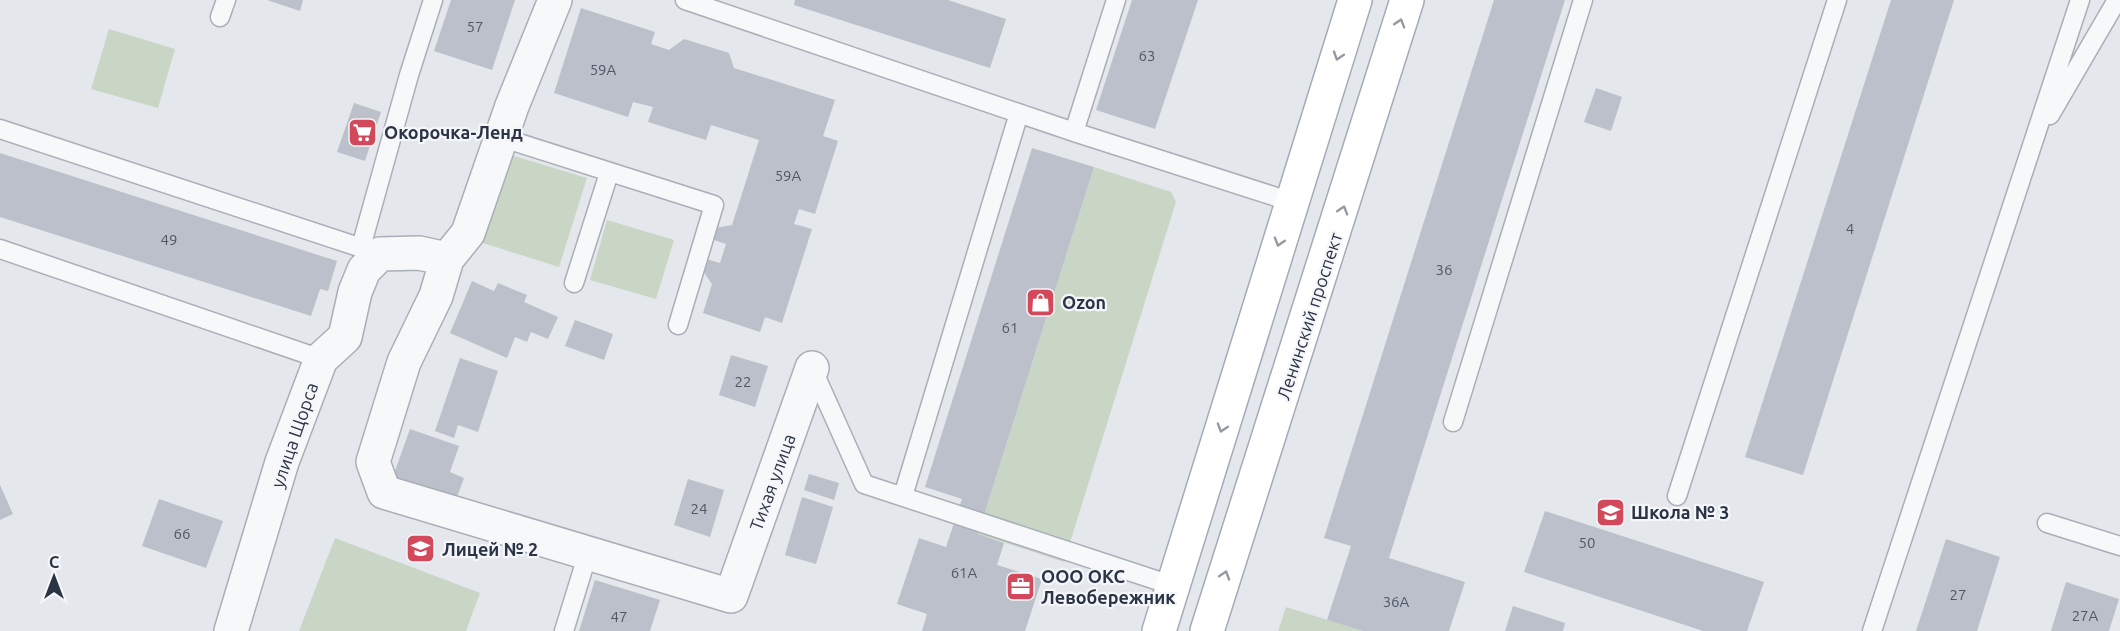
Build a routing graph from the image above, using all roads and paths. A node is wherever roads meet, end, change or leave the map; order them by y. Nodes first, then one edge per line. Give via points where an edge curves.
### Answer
1 (433, 0) edge
2 (555, 0) edge
3 (685, 0) edge
4 (1116, 0) edge
5 (1355, 0) edge
6 (1407, 0) edge
7 (1583, 0) edge
8 (1837, 0) edge
9 (2080, 0) edge
10 (2117, 0) edge
11 (1019, 113) junction
12 (0, 129) edge
13 (1074, 132) junction
14 (503, 138) junction
15 (2032, 147) junction
16 (609, 172) junction
17 (1292, 202) junction
18 (0, 249) edge
19 (371, 250) junction
20 (447, 259) junction
21 (574, 283) dead end
22 (678, 325) dead end
23 (321, 359) junction
24 (812, 368) joint
25 (1453, 422) dead end
26 (903, 496) junction
27 (1677, 496) dead end
28 (2047, 523) dead end
29 (2120, 546) edge
30 (588, 553) junction
31 (1174, 586) junction
32 (231, 631) edge
33 (564, 631) edge
34 (1159, 631) edge
35 (1207, 631) edge
36 (1872, 631) edge

1 - 19 lane via 409,75
2 - 14 street
3 - 11 lane
4 - 13 lane
5 -> 17 main road
35 -> 6 main road, Ленинский проспект
7 - 25 lane
8 - 27 lane
9 - 15 lane
10 - 15 lane
11 - 13 lane
11 - 26 lane
12 - 19 lane
13 - 17 lane
14 - 16 lane
14 - 20 street via 468,233
15 - 36 lane
16 - 21 lane
16 - 22 lane via 714,205
17 -> 31 main road
18 - 23 lane
19 - 20 street
19 - 23 street, улица Щорса via 355,292 345,337
20 - 30 street via 436,296 404,362 373,462 384,492
23 - 32 street, улица Щорса via 282,462
24 - 26 lane via 864,484
24 - 30 street, Тихая улица via 731,596
26 - 31 lane
28 - 29 lane
30 - 33 lane
31 - 34 main road

